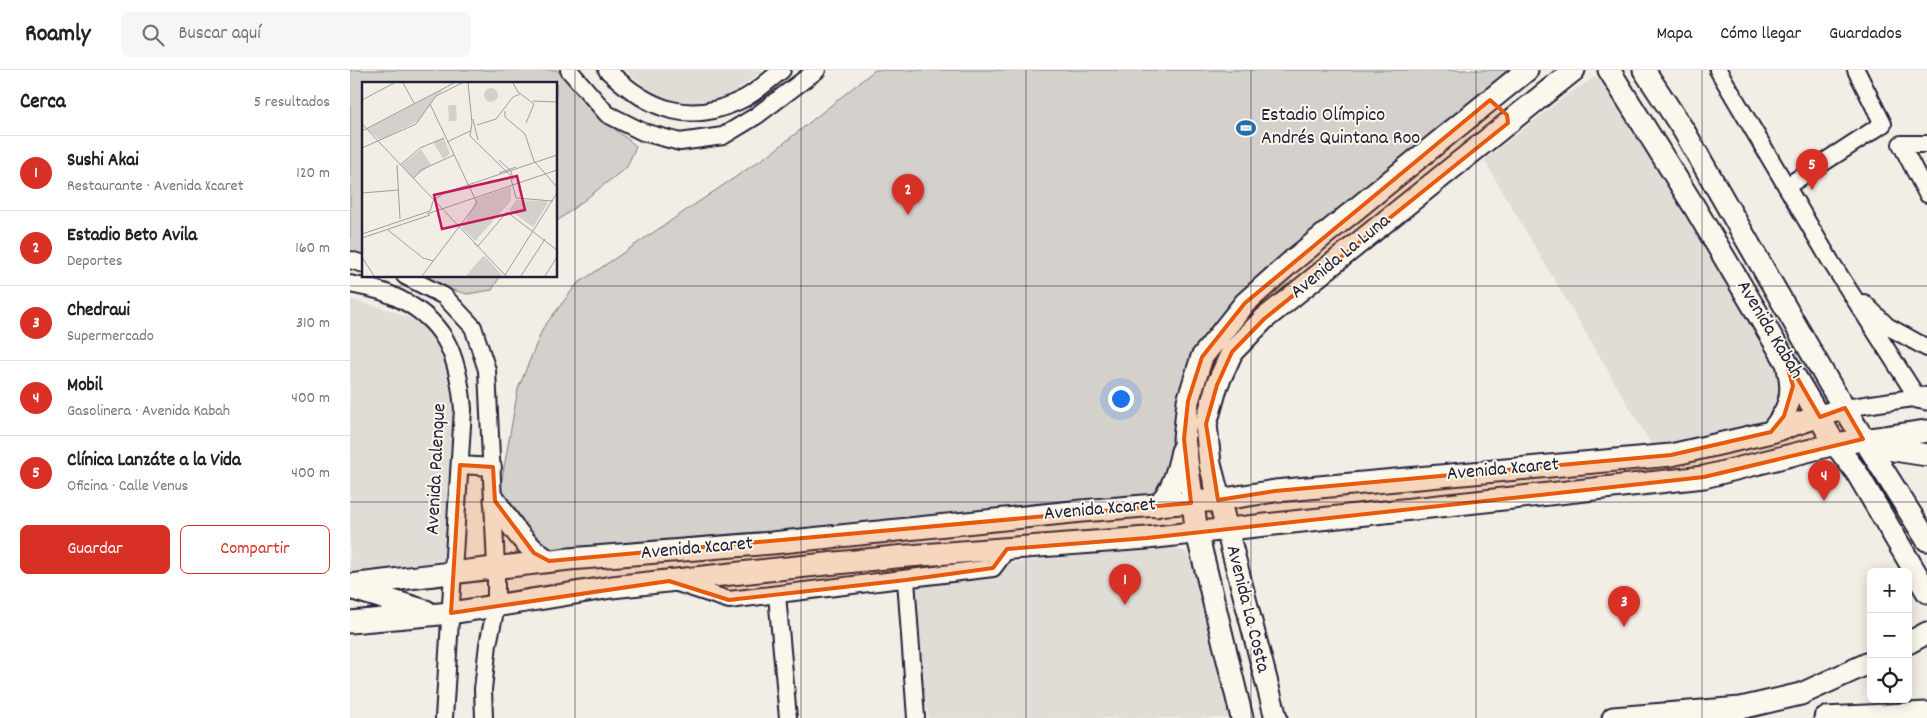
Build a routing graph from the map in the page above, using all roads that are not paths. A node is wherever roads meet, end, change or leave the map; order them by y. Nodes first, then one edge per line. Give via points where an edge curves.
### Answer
1 (568, 70) edge
2 (607, 70) edge
3 (782, 70) edge
4 (817, 70) edge
5 (1527, 70) edge
6 (1574, 70) edge
7 (1609, 70) edge
8 (1718, 70) edge
9 (1856, 70) edge
10 (1645, 71) edge
11 (1490, 100) junction
12 (1508, 123) junction
13 (1927, 144) edge
14 (1787, 186) junction
15 (1927, 194) edge
16 (1831, 262) junction
17 (409, 278) edge
18 (350, 284) edge
19 (1927, 348) edge
20 (1784, 355) junction
21 (1924, 397) edge
22 (1188, 401) junction
23 (1212, 404) junction
24 (1844, 408) junction
25 (1820, 417) junction
26 (1927, 430) edge
27 (1771, 432) junction
28 (1184, 439) junction
29 (1863, 439) junction
30 (1835, 444) junction
31 (1671, 455) junction
32 (1927, 455) edge
33 (460, 465) junction
34 (493, 467) junction
35 (1580, 490) junction
36 (1218, 500) junction
37 (495, 501) junction
38 (1191, 503) junction
39 (1156, 506) junction
40 (1226, 530) junction
41 (1197, 533) junction
42 (1927, 540) edge
43 (772, 543) junction
44 (1007, 549) junction
45 (549, 562) junction
46 (496, 567) junction
47 (452, 573) junction
48 (697, 578) junction
49 (906, 580) junction
50 (669, 581) junction
51 (350, 586) edge
52 (1927, 592) edge
53 (777, 595) junction
54 (496, 607) junction
55 (443, 613) junction
56 (350, 622) edge
57 (1927, 633) edge
58 (1912, 640) edge
59 (1867, 664) edge
60 (1741, 708) junction
61 (1927, 714) edge
62 (444, 718) edge
63 (484, 718) edge
64 (788, 718) edge
65 (916, 718) edge
66 (1242, 718) edge
67 (1276, 718) edge
68 (1613, 718) edge
69 (1768, 718) edge
70 (1825, 718) edge

1 - 4 street via 607,114 643,132 680,142 723,136 756,116
2 - 3 street via 627,89 652,103 683,113 711,112 746,97
5 - 11 main road, Avenida La Luna
6 - 12 main road, Avenida La Luna
7 - 20 main road, Avenida Kabah
8 - 14 street
9 - 14 street via 1884,124
10 - 24 main road, Avenida Kabah via 1684,131
11 - 12 main road via 1503,108
11 - 22 main road, Avenida La Luna via 1245,303 1202,357
12 - 23 main road, Avenida La Luna via 1264,319 1232,352
13 - 15 street via 1901,144
14 - 16 street
16 - 19 street via 1860,299 1887,326
16 - 21 street
17 - 34 street via 444,296 473,327 486,370
18 - 33 street, Avenida Palenque via 391,294 423,313 448,341 460,376 463,409
20 - 25 main road, Avenida Kabah
20 - 27 main road via 1793,386 1784,416
21 - 24 street
22 - 23 main road
22 - 28 main road, Avenida La Luna
23 - 36 main road, Avenida La Luna via 1206,424
24 - 25 main road, Avenida Xcaret
24 - 29 main road, Avenida Kabah
25 - 27 main road, Avenida Xcaret
25 - 30 main road, Avenida Kabah
26 - 29 main road, Avenida Xcaret
27 - 31 main road, Avenida Xcaret
28 - 38 main road, Avenida La Luna
28 - 39 main road via 1178,468 1164,500
29 - 30 main road, Avenida Xcaret
29 - 32 main road via 1881,448
29 - 42 main road, Avenida Kabah
30 - 35 main road, Avenida Xcaret via 1704,477
30 - 52 main road, Avenida Kabah via 1857,473
31 - 35 main road
31 - 36 main road, Avenida Xcaret via 1275,491
33 - 34 street
33 - 47 street, Avenida Palenque
34 - 37 street
35 - 40 main road, Avenida Xcaret
36 - 38 main road, Avenida Xcaret
36 - 40 main road, Avenida La Costa
37 - 45 main road via 516,533 534,553
37 - 46 street
38 - 39 main road, Avenida Xcaret
38 - 41 main road, Avenida La Costa
39 - 43 main road, Avenida Xcaret
40 - 41 main road, Avenida Xcaret
40 - 67 main road, Avenida La Costa
41 - 44 main road, Avenida Xcaret
41 - 66 main road, Avenida La Costa
43 - 45 main road, Avenida Xcaret
43 - 48 main road
44 - 48 main road, Avenida Xcaret
44 - 49 street via 993,568
45 - 46 main road, Avenida Xcaret
46 - 47 main road, Avenida Xcaret
46 - 54 street
47 - 51 main road, Avenida Xcaret
47 - 55 street, Avenida Palenque
48 - 50 main road, Avenida Xcaret
49 - 53 street
49 - 65 street
50 - 53 street via 729,600
50 - 54 main road, Avenida Xcaret via 612,587
51 - 55 main road
53 - 64 street
54 - 55 main road, Avenida Xcaret
54 - 63 street via 483,689
55 - 56 main road, Avenida Xcaret
55 - 62 street, Avenida Palenque
57 - 58 main road
59 - 60 main road via 1802,694
60 - 68 main road
60 - 69 main road
61 - 70 main road

